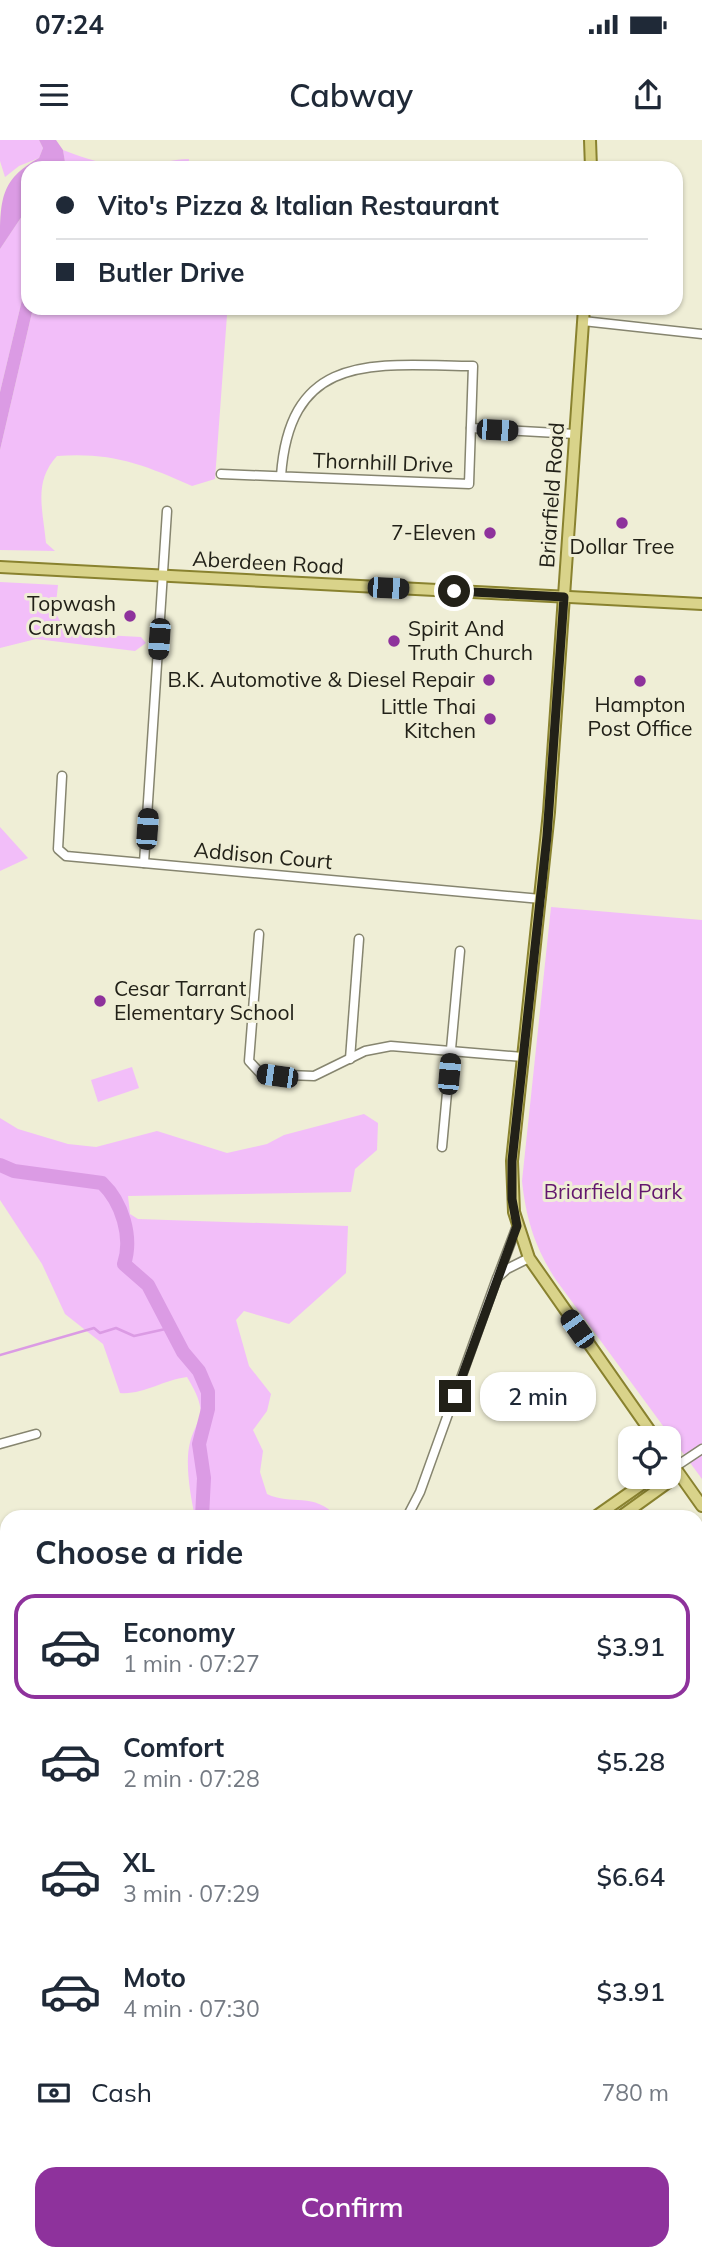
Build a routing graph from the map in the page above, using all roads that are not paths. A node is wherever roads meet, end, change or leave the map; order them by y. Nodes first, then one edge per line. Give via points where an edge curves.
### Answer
1 (590, 140) edge
2 (591, 161) edge
3 (583, 315) edge
4 (583, 321) junction
5 (702, 334) edge
6 (471, 428) junction
7 (575, 434) junction
8 (220, 474) dead end
9 (281, 477) junction
10 (167, 511) dead end
11 (0, 567) edge
12 (163, 577) junction
13 (564, 597) junction
14 (702, 604) edge
15 (62, 776) dead end
16 (144, 863) junction
17 (541, 899) junction
18 (259, 934) dead end
19 (359, 939) dead end
20 (460, 951) dead end
21 (451, 1051) junction
22 (523, 1058) junction
23 (350, 1059) junction
24 (442, 1147) dead end
25 (517, 1226) junction
26 (529, 1258) junction
27 (497, 1278) junction
28 (647, 1426) edge
29 (36, 1434) dead end
30 (0, 1444) edge
31 (702, 1448) edge
32 (681, 1460) edge
33 (681, 1478) edge
34 (635, 1489) edge
35 (659, 1489) edge
36 (702, 1506) edge
37 (411, 1510) edge
38 (605, 1510) edge
39 (630, 1510) edge

1 - 2 main road
3 - 4 main road, Briarfield Road
4 - 5 street
4 - 7 main road, Briarfield Road
6 - 7 street, Thornhill Drive
6 - 9 street, Thornhill Drive via 468,484
6 - 9 street via 473,366 364,366 329,379 302,407 287,436
7 - 13 main road, Briarfield Road
8 - 9 street, Thornhill Drive
10 - 12 street
11 - 12 main road, Aberdeen Road
12 - 13 main road, Aberdeen Road
12 - 16 street
13 - 14 main road, Aberdeen Road
13 - 17 main road, Briarfield Road
15 - 16 street, Addison Court via 59,853
16 - 17 street, Addison Court
17 - 22 main road, Briarfield Road
18 - 23 street via 248,1054 251,1066 261,1074 304,1077 326,1073
19 - 23 street
20 - 21 street
21 - 22 street
21 - 23 street via 379,1047
21 - 24 street
22 - 25 main road, Briarfield Road via 511,1179
25 - 26 main road, Briarfield Road
25 - 27 street
26 - 27 street
26 - 28 main road, Briarfield Road
27 - 37 street
29 - 30 street
31 - 32 street
33 - 36 main road
34 - 38 main road
35 - 39 main road

